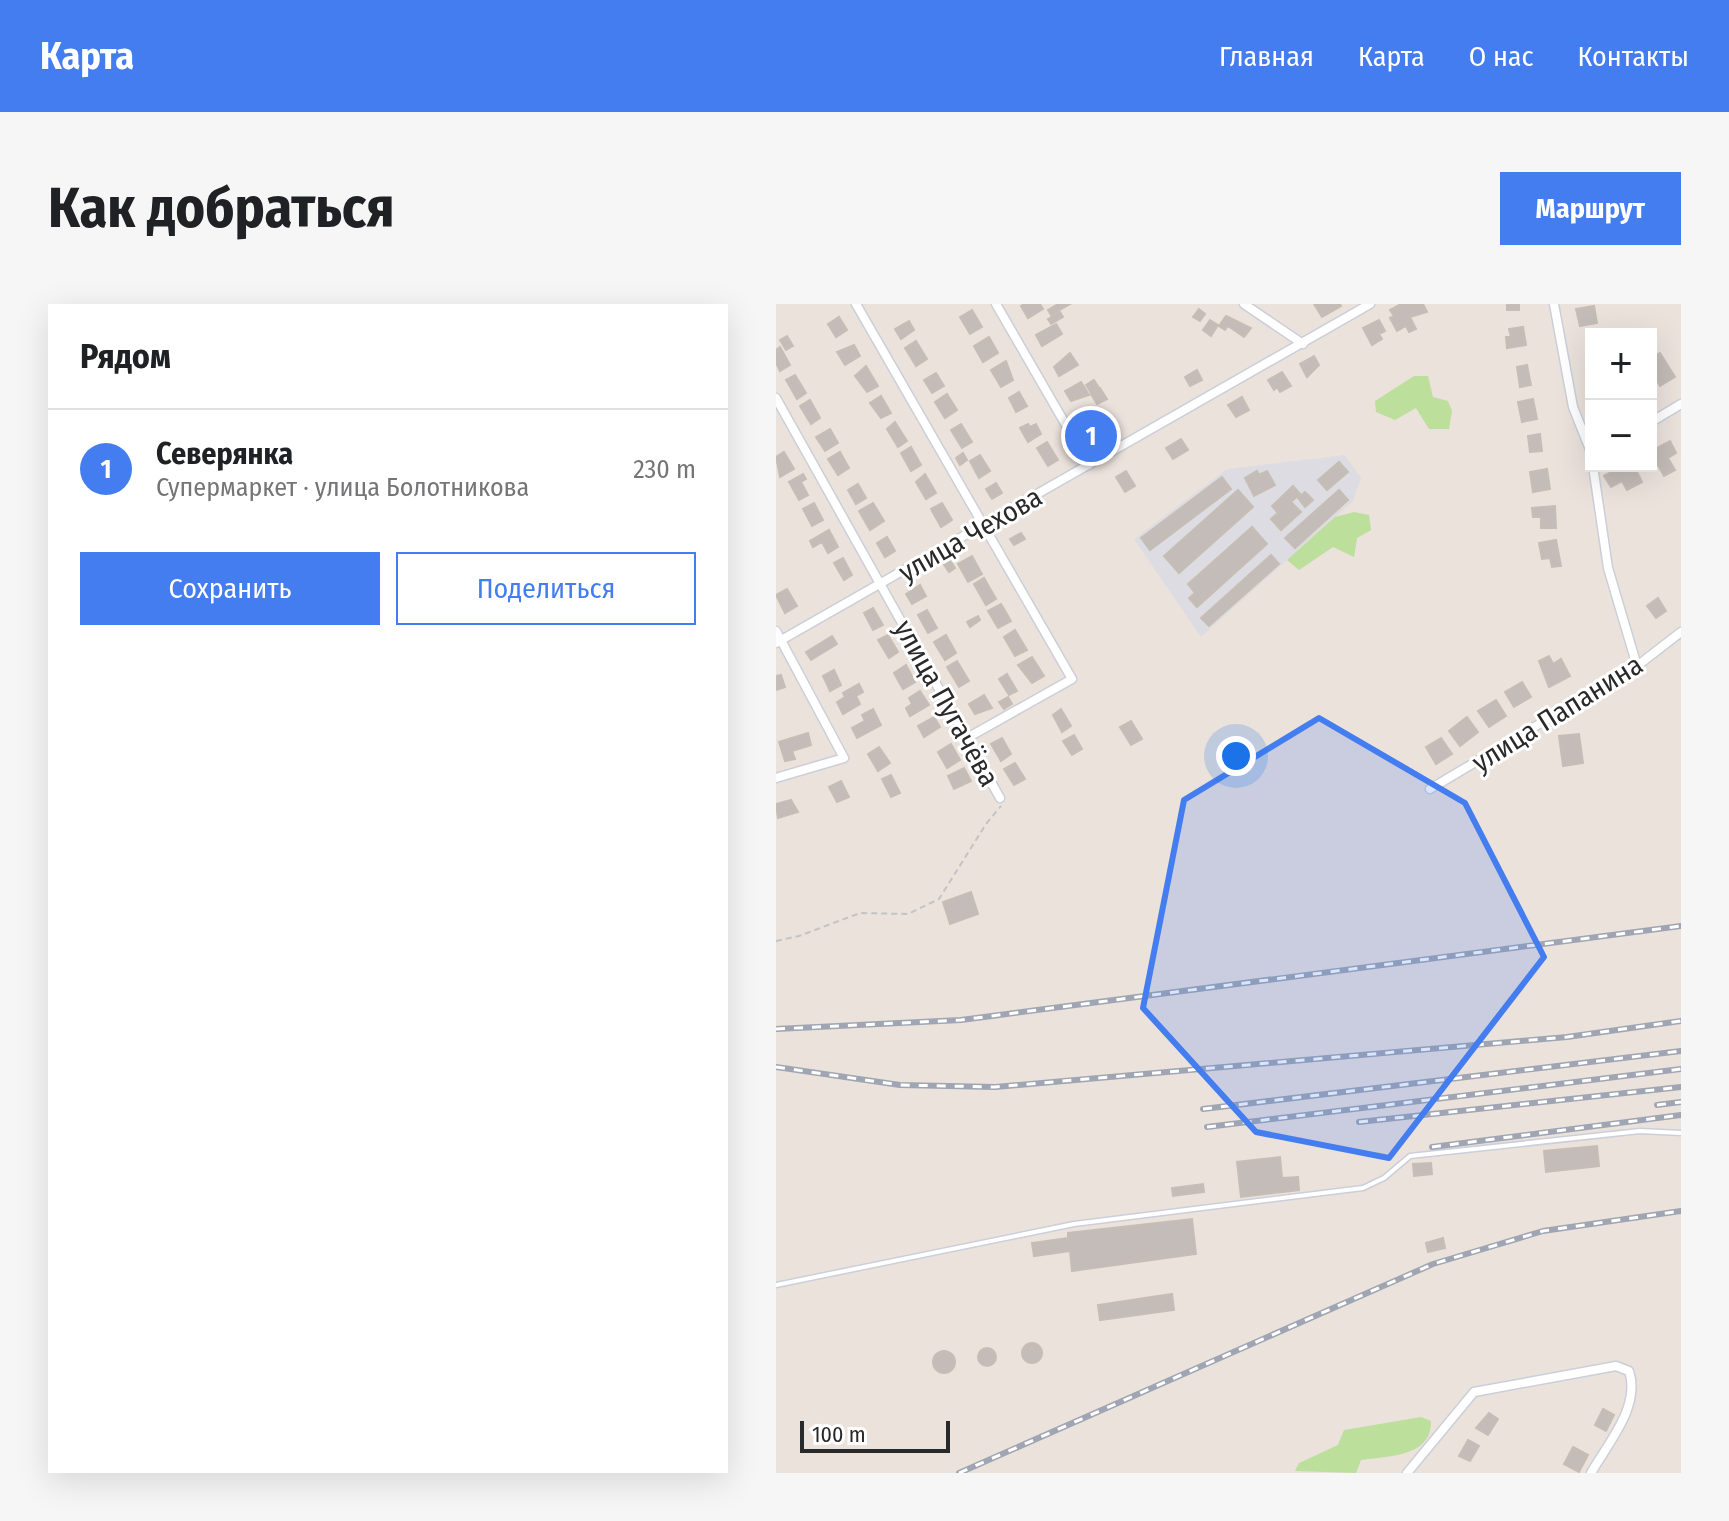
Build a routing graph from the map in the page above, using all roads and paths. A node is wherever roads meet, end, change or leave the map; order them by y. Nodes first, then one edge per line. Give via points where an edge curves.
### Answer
1 (856, 304) edge
2 (996, 304) edge
3 (1244, 304) edge
4 (1370, 304) edge
5 (1554, 304) edge
6 (1303, 344) junction
7 (776, 398) edge
8 (1681, 404) edge
9 (1657, 418) edge
10 (1585, 437) edge
11 (1089, 465) junction
12 (1594, 472) edge
13 (982, 527) junction
14 (881, 586) junction
15 (776, 631) edge
16 (1681, 632) edge
17 (779, 642) edge
18 (1637, 666) junction
19 (967, 738) junction
20 (776, 778) edge
21 (1430, 789) dead end
22 (1000, 798) joint
23 (776, 941) edge
24 (1681, 1133) edge
25 (776, 1285) edge
26 (1407, 1473) edge
27 (1591, 1473) edge

1 - 13 street
2 - 11 street
3 - 6 street
4 - 6 street, улица Чехова
5 - 10 street via 1573,407
6 - 11 street, улица Чехова
7 - 14 street, улица Пугачёва
8 - 9 street
11 - 13 street, улица Чехова
12 - 18 street via 1608,568
13 - 14 street, улица Чехова
13 - 19 street via 1072,679
14 - 17 street, улица Чехова
14 - 19 street, улица Пугачёва
15 - 17 street
16 - 18 street, улица Папанина
17 - 20 street via 844,758
18 - 21 street, улица Папанина
19 - 22 street, улица Пугачёва
22 - 23 path via 1003,804 939,899 908,914 860,913
24 - 25 lane via 1640,1131 1410,1156 1363,1188 1074,1224
26 - 27 street via 1474,1392 1616,1366 1629,1371 1632,1401

